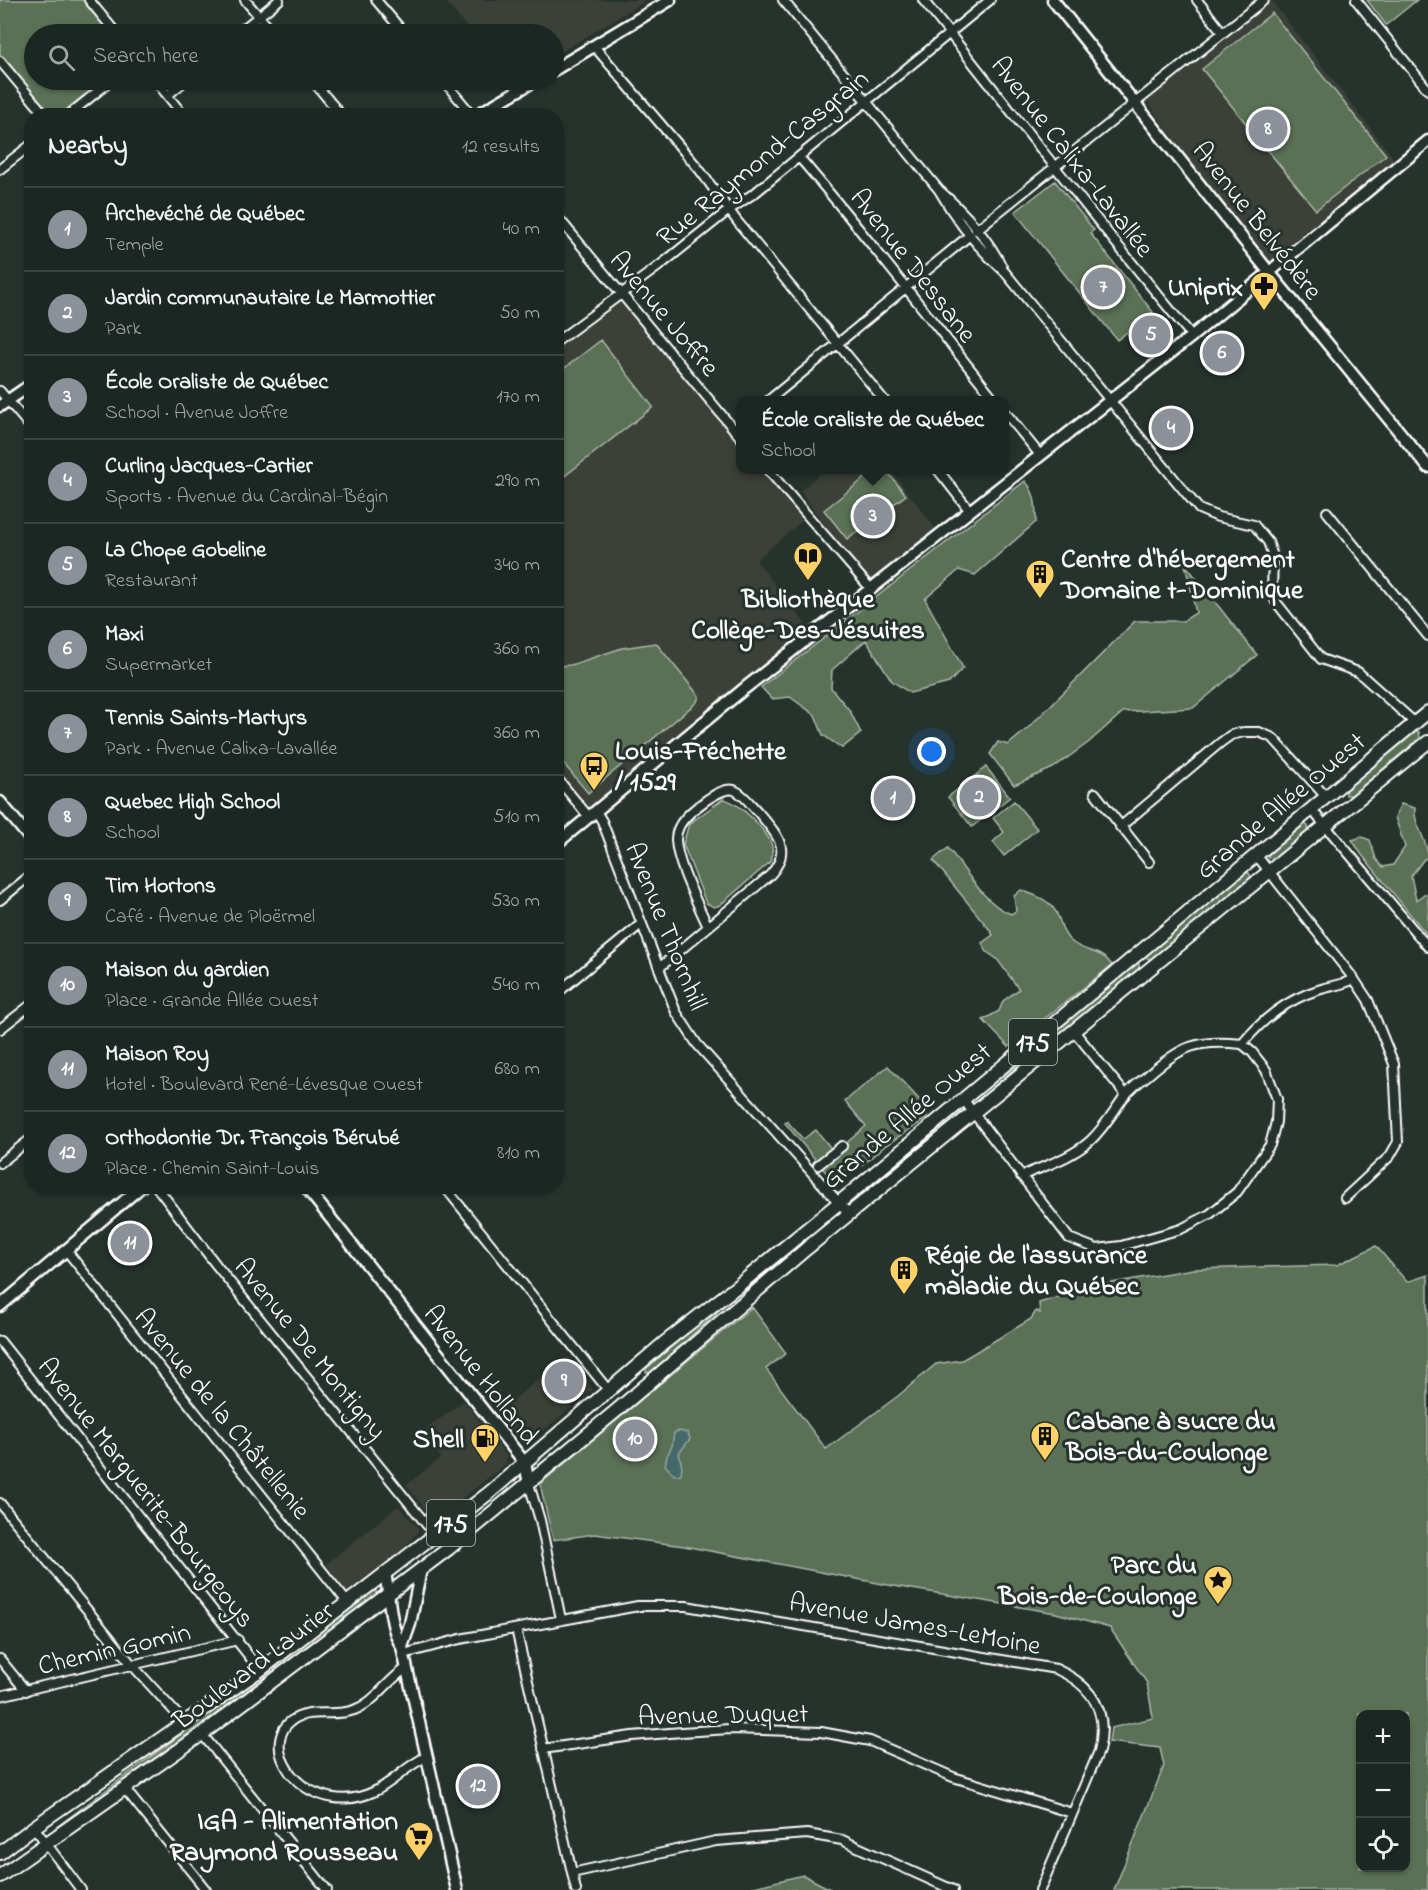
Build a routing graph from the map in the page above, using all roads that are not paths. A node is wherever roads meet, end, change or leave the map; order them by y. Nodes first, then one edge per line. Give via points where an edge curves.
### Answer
1 (89, 0) edge
2 (245, 0) edge
3 (279, 0) edge
4 (376, 0) edge
5 (670, 0) edge
6 (783, 0) edge
7 (923, 0) edge
8 (990, 0) edge
9 (1053, 0) edge
10 (1197, 0) edge
11 (1264, 0) edge
12 (1356, 0) edge
13 (259, 16) junction
14 (109, 24) edge
15 (249, 24) edge
16 (266, 24) edge
17 (396, 24) edge
18 (949, 33) junction
19 (1223, 33) junction
20 (594, 46) junction
21 (0, 61) edge
22 (564, 64) edge
23 (24, 90) edge
24 (24, 90) edge
25 (100, 90) edge
26 (164, 90) edge
27 (174, 90) edge
28 (320, 90) edge
29 (452, 90) edge
30 (519, 90) edge
31 (1428, 90) edge
32 (168, 95) junction
33 (866, 101) junction
34 (1136, 101) junction
35 (39, 108) edge
36 (77, 108) edge
37 (178, 108) edge
38 (335, 108) edge
39 (467, 108) edge
40 (488, 108) edge
41 (1428, 141) edge
42 (24, 150) edge
43 (799, 157) junction
44 (1055, 167) junction
45 (0, 169) edge
46 (729, 210) junction
47 (564, 225) edge
48 (973, 232) junction
49 (1269, 272) junction
50 (904, 288) junction
51 (621, 293) junction
52 (564, 336) edge
53 (1192, 336) junction
54 (838, 343) junction
55 (24, 389) edge
56 (0, 391) edge
57 (774, 396) edge
58 (881, 396) edge
59 (992, 396) edge
60 (1110, 399) junction
61 (4, 403) edge
62 (1009, 417) edge
63 (24, 422) edge
64 (734, 430) joint
65 (736, 432) edge
66 (1040, 455) junction
67 (1428, 467) edge
68 (771, 474) edge
69 (941, 474) edge
70 (970, 510) junction
71 (1327, 512) dead end
72 (871, 589) junction
73 (1428, 636) edge
74 (1428, 712) edge
75 (1414, 722) junction
76 (1428, 742) edge
77 (564, 785) edge
78 (1095, 793) dead end
79 (1327, 798) junction
80 (0, 802) edge
81 (1312, 810) junction
82 (592, 814) junction
83 (1325, 825) junction
84 (1120, 827) junction
85 (24, 831) edge
86 (564, 837) edge
87 (1257, 856) junction
88 (1149, 862) dead end
89 (1269, 872) junction
90 (24, 880) edge
91 (0, 900) edge
92 (641, 924) junction
93 (708, 927) junction
94 (1428, 947) edge
95 (1138, 955) junction
96 (659, 968) junction
97 (1150, 969) junction
98 (1354, 979) junction
99 (564, 987) edge
100 (24, 1010) edge
101 (0, 1029) edge
102 (1074, 1032) junction
103 (1242, 1044) junction
104 (1126, 1095) junction
105 (963, 1099) junction
106 (974, 1112) junction
107 (24, 1144) edge
108 (842, 1146) dead end
109 (0, 1163) edge
110 (818, 1165) dead end
111 (1021, 1176) junction
112 (132, 1194) edge
113 (162, 1194) edge
114 (311, 1194) edge
115 (450, 1194) edge
116 (1345, 1198) dead end
117 (840, 1203) junction
118 (849, 1214) junction
119 (66, 1250) junction
120 (0, 1306) edge
121 (0, 1341) edge
122 (609, 1391) junction
123 (525, 1463) junction
124 (529, 1484) junction
125 (0, 1503) edge
126 (435, 1535) junction
127 (421, 1569) junction
128 (385, 1573) junction
129 (389, 1593) junction
130 (347, 1602) junction
131 (561, 1619) junction
132 (516, 1629) junction
133 (238, 1640) junction
134 (403, 1651) junction
135 (0, 1659) edge
136 (133, 1666) junction
137 (407, 1668) junction
138 (260, 1670) junction
139 (26, 1691) junction
140 (0, 1696) edge
141 (185, 1723) junction
142 (202, 1734) junction
143 (543, 1749) junction
144 (426, 1757) junction
145 (125, 1789) junction
146 (1072, 1813) junction
147 (34, 1827) junction
148 (45, 1843) junction
149 (0, 1853) edge
150 (572, 1873) junction
151 (0, 1876) edge
152 (81, 1890) edge
153 (206, 1890) edge
154 (327, 1890) edge
155 (457, 1890) edge
156 (576, 1890) edge
157 (953, 1890) edge
158 (1040, 1890) edge

1 - 14 street
2 - 13 street
3 - 13 street
4 - 17 street
5 - 20 main road
6 - 33 street
7 - 18 street, Avenue Calixa-Lavallée
8 - 18 street, Rue Raymond-Casgrain
9 - 34 main road, Avenue Belvédère
10 - 19 street
11 - 19 street
12 - 31 street
13 - 15 street
13 - 16 street
18 - 33 street, Rue Raymond-Casgrain
18 - 44 street, Avenue Calixa-Lavallée
19 - 34 street
20 - 22 main road
20 - 46 street
21 - 24 street
23 - 35 street
25 - 36 street
26 - 32 street
27 - 32 street
28 - 38 street
29 - 39 street
30 - 40 main road
32 - 37 street
33 - 43 street, Rue Raymond-Casgrain
33 - 48 street via 939,190 949,208
34 - 44 street
34 - 49 main road, Avenue Belvédère
41 - 49 main road
42 - 45 street
43 - 46 street, Rue Raymond-Casgrain
43 - 50 street, Avenue Dessane via 860,228
44 - 48 street
44 - 53 street, Avenue Calixa-Lavallée
46 - 51 street, Rue Raymond-Casgrain
46 - 54 street
47 - 51 street, Avenue Joffre
48 - 50 street
48 - 60 street via 989,258
49 - 53 main road
49 - 67 main road, Avenue Belvédère
50 - 54 street
50 - 59 street, Avenue Dessane
51 - 52 street, Rue Raymond-Casgrain
51 - 64 street, Avenue Joffre
53 - 60 main road
54 - 57 street
54 - 58 street
55 - 61 main road
56 - 61 street
60 - 66 main road
60 - 75 street via 1199,508 1218,518 1254,525 1268,542 1273,556 1272,592 1276,602 1321,659 1358,672
61 - 63 street
62 - 66 street
64 - 65 street, Avenue Joffre
66 - 70 main road
68 - 72 street
69 - 70 street
70 - 72 main road
71 - 73 street
72 - 82 main road
74 - 75 main road, Grande Allée Ouest / 175
75 - 79 main road, Grande Allée Ouest / 175
76 - 83 main road, Grande Allée Ouest / 175
77 - 82 street, Avenue Thornhill
78 - 84 street
79 - 81 main road, Grande Allée Ouest / 175
79 - 84 street via 1272,738 1244,732 1231,735
80 - 85 main road
81 - 83 street
81 - 87 main road, Grande Allée Ouest / 175
82 - 86 main road
82 - 92 street, Avenue Thornhill via 602,821
83 - 89 main road, Grande Allée Ouest / 175
83 - 94 street
84 - 88 street
87 - 89 street
87 - 95 main road, Grande Allée Ouest / 175
89 - 97 main road, Grande Allée Ouest / 175
89 - 98 street
90 - 91 street
92 - 96 street, Avenue Thornhill
92 - 99 street
93 - 93 street via 770,874 781,858 778,836 734,790 724,790 698,807 685,819 676,838 681,861
93 - 96 street
95 - 97 main road
95 - 105 main road, Grande Allée Ouest / 175
96 - 117 street, Avenue Thornhill via 676,1012 697,1044
97 - 102 main road, Grande Allée Ouest / 175
98 - 103 street via 1291,1001 1260,1024
98 - 116 street via 1368,1000 1394,1064 1398,1142 1389,1156
100 - 101 street
102 - 104 street
102 - 106 main road, Grande Allée Ouest / 175
103 - 104 street via 1203,1043 1174,1053
103 - 111 street via 1266,1070 1277,1099 1276,1122 1270,1145 1238,1192 1210,1214 1181,1229 1096,1249 1069,1238
104 - 111 street via 1090,1141 1064,1158
105 - 106 street
105 - 117 main road, Grande Allée Ouest / 175
106 - 111 street
106 - 118 main road, Grande Allée Ouest / 175
107 - 109 street
108 - 110 street
112 - 119 main road
113 - 126 street, Avenue De Montigny
114 - 123 main road, Avenue Holland
115 - 122 street
117 - 118 street, Avenue Thornhill
117 - 122 main road, Grande Allée Ouest / 175 via 663,1343
118 - 124 main road, Grande Allée Ouest / 175
119 - 120 main road
119 - 130 street, Avenue de la Châtellenie
121 - 133 street, Avenue Marguerite-Bourgeoys
122 - 123 main road, Grande Allée Ouest / 175
123 - 124 main road, Avenue Holland
123 - 126 main road, Boulevard Laurier / 175
124 - 127 main road, Boulevard Laurier / 175
124 - 131 street, Avenue Holland
125 - 136 street
126 - 128 main road, Boulevard Laurier / 175
127 - 129 main road, Boulevard Laurier / 175
127 - 134 main road
128 - 129 main road
128 - 130 main road, Boulevard Laurier / 175
129 - 134 main road
129 - 142 main road, Boulevard Laurier / 175
130 - 138 main road, Boulevard Laurier / 175
131 - 132 street, Avenue James-LeMoine
131 - 146 street, Avenue James-LeMoine via 638,1606 686,1606 1056,1669 1085,1686 1101,1715 1103,1735 1099,1751
132 - 134 street, Avenue James-LeMoine
132 - 143 street
133 - 136 street, Chemin Gomin
133 - 138 street, Avenue Marguerite-Bourgeoys
134 - 137 main road
135 - 139 street
136 - 139 street, Chemin Gomin
136 - 141 street
137 - 144 main road
137 - 144 street via 372,1701 353,1711 314,1713 291,1721 279,1743 280,1755 299,1782 314,1793 345,1798 374,1792
138 - 141 main road, Boulevard Laurier / 175
139 - 140 street, Chemin Gomin
141 - 147 main road, Boulevard Laurier / 175
142 - 145 main road, Boulevard Laurier / 175
142 - 154 street
143 - 146 street, Avenue Duquet via 701,1730 820,1732 870,1741 953,1777
143 - 150 street
144 - 155 main road
145 - 148 main road, Boulevard Laurier / 175
145 - 153 street
146 - 158 street, Avenue James-LeMoine
147 - 148 street
147 - 149 main road, Boulevard Laurier / 175
148 - 151 main road, Boulevard Laurier / 175
148 - 152 street
150 - 156 street
150 - 157 street via 716,1841 807,1834 842,1840

